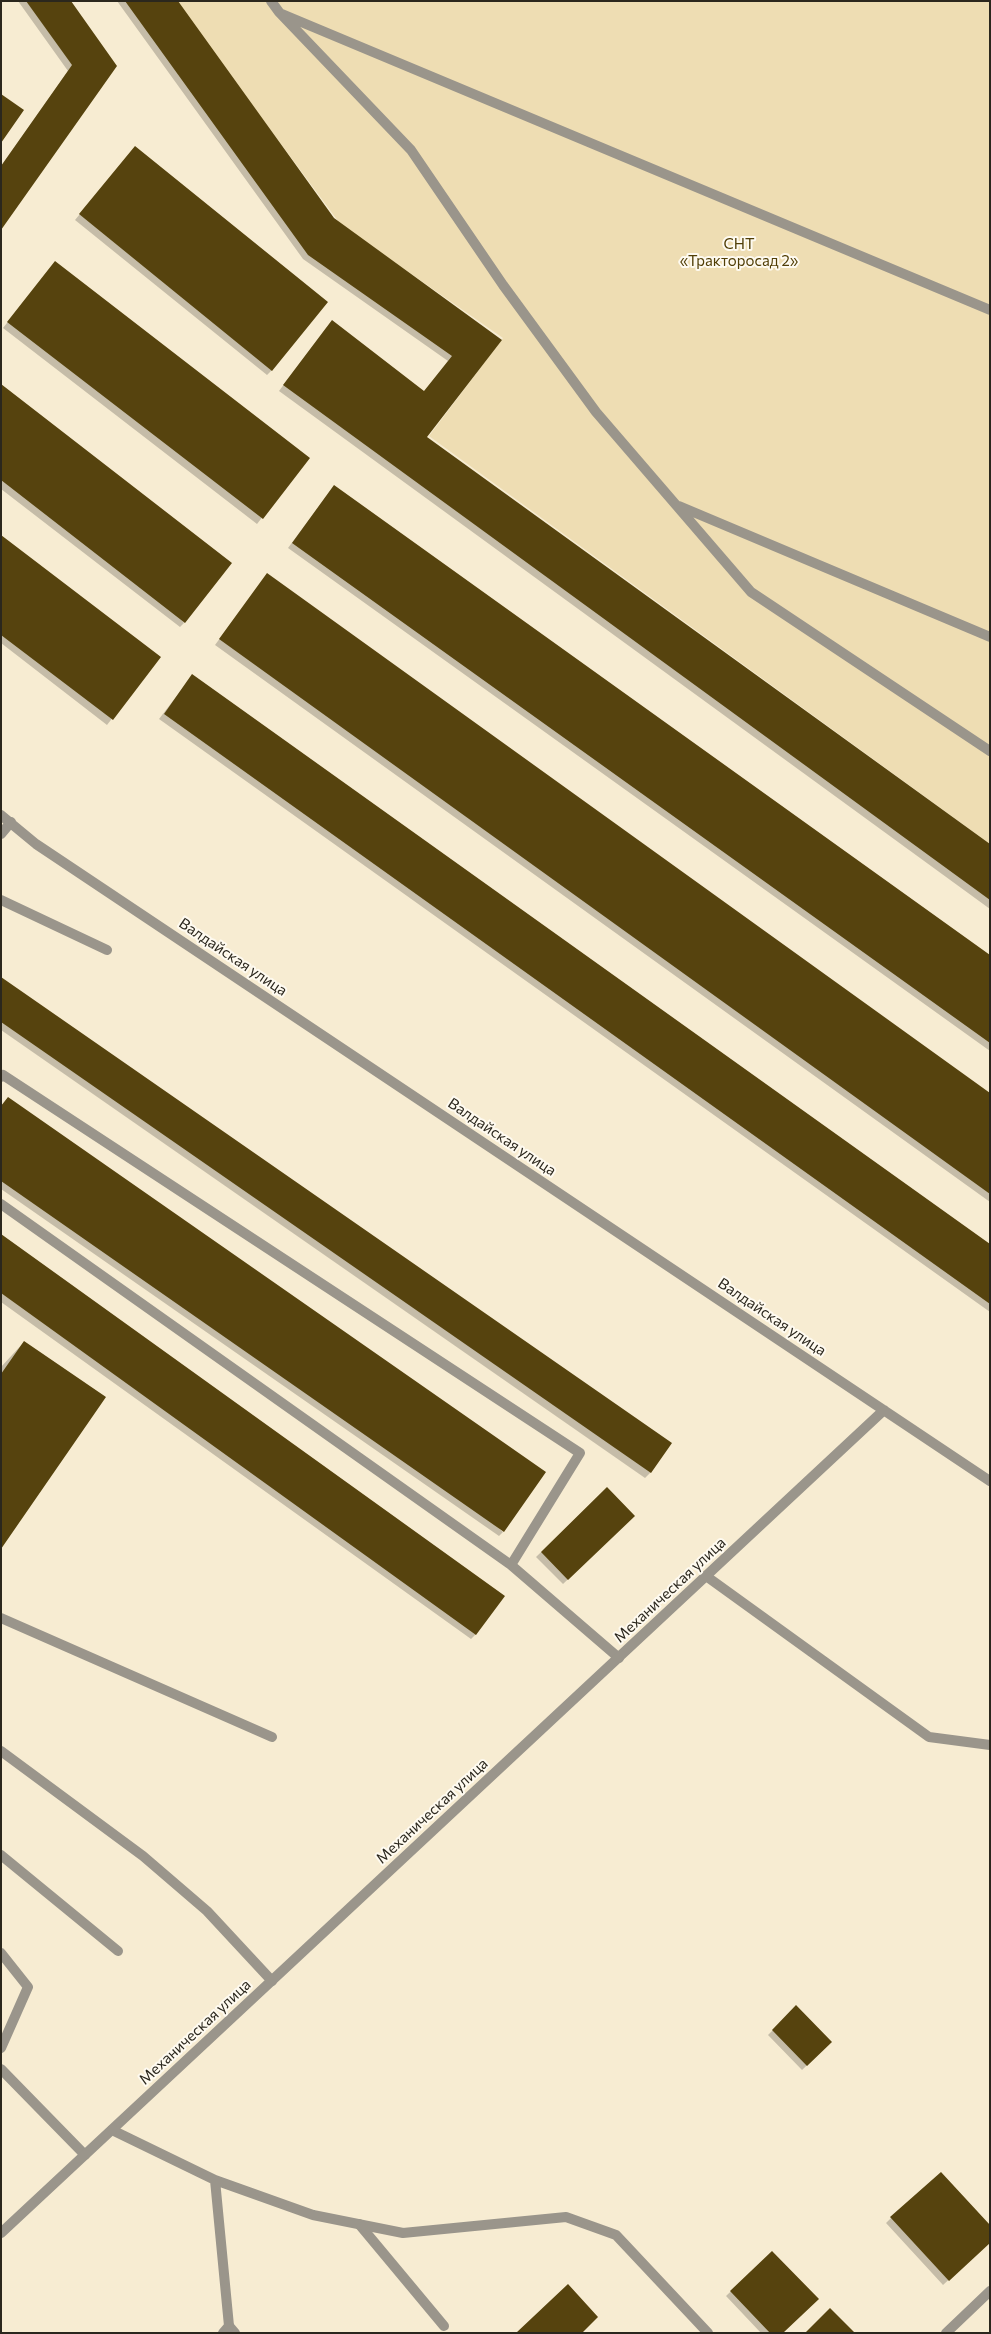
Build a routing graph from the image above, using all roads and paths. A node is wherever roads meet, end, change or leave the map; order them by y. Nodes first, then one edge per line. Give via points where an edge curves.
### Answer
1 (271, 1) edge
2 (279, 12) junction
3 (990, 310) edge
4 (675, 504) junction
5 (990, 638) edge
6 (990, 751) edge
7 (1, 815) edge
8 (11, 822) junction
9 (1, 834) edge
10 (1, 900) edge
11 (106, 950) dead end
12 (2, 1076) edge
13 (1, 1204) edge
14 (884, 1410) junction
15 (990, 1481) edge
16 (511, 1565) junction
17 (706, 1576) junction
18 (1, 1618) edge
19 (619, 1658) junction
20 (272, 1737) dead end
21 (990, 1745) edge
22 (1, 1751) edge
23 (1, 1855) edge
24 (118, 1951) dead end
25 (1, 1954) edge
26 (272, 1981) junction
27 (1, 2048) edge
28 (1, 2069) edge
29 (112, 2130) junction
30 (85, 2155) junction
31 (215, 2180) junction
32 (360, 2224) junction
33 (1, 2233) edge
34 (990, 2291) edge
35 (444, 2326) dead end
36 (229, 2331) edge
37 (708, 2333) edge
38 (946, 2333) edge

1 - 2 street
2 - 3 street
2 - 4 street via 411,150 503,285 596,412
4 - 5 street
4 - 6 street via 752,592
7 - 8 street, Валдайская улица
8 - 9 street
8 - 14 street, Валдайская улица via 36,844
10 - 11 street
12 - 16 street via 580,1453
13 - 16 street
14 - 15 street, Валдайская улица
14 - 17 street, Механическая улица
16 - 19 street
17 - 19 street, Механическая улица
17 - 21 street via 929,1737
18 - 20 street
19 - 26 street, Механическая улица
22 - 26 street via 144,1856 207,1911
23 - 24 street
25 - 27 street via 28,1987
26 - 29 street, Механическая улица
28 - 30 street
29 - 30 street, Механическая улица
29 - 31 street
30 - 33 street, Механическая улица
31 - 32 street via 313,2214
31 - 36 street
32 - 35 street
32 - 37 street via 403,2233 566,2217 616,2235
34 - 38 street

